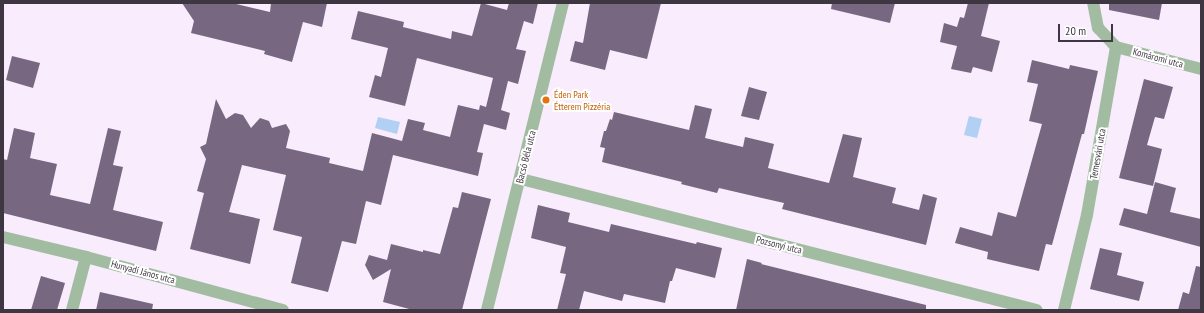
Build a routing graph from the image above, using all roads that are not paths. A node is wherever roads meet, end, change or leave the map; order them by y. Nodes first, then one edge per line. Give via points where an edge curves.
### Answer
1 (563, 3) edge
2 (1093, 3) edge
3 (1116, 47) junction
4 (1201, 69) edge
5 (521, 179) junction
6 (3, 237) edge
7 (86, 256) junction
8 (72, 310) edge
9 (283, 310) edge
10 (487, 310) edge
11 (1037, 310) edge
12 (1064, 310) edge

1 - 5 street, Bacsó Béla utca
2 - 3 street via 1098,28
3 - 4 street, Komáromi utca
3 - 12 street, Temesvári utca via 1087,215
5 - 10 street, Bacsó Béla utca
5 - 11 street, Pozsonyi utca
6 - 7 street, Hunyadi János utca
7 - 8 street
7 - 9 street, Hunyadi János utca

